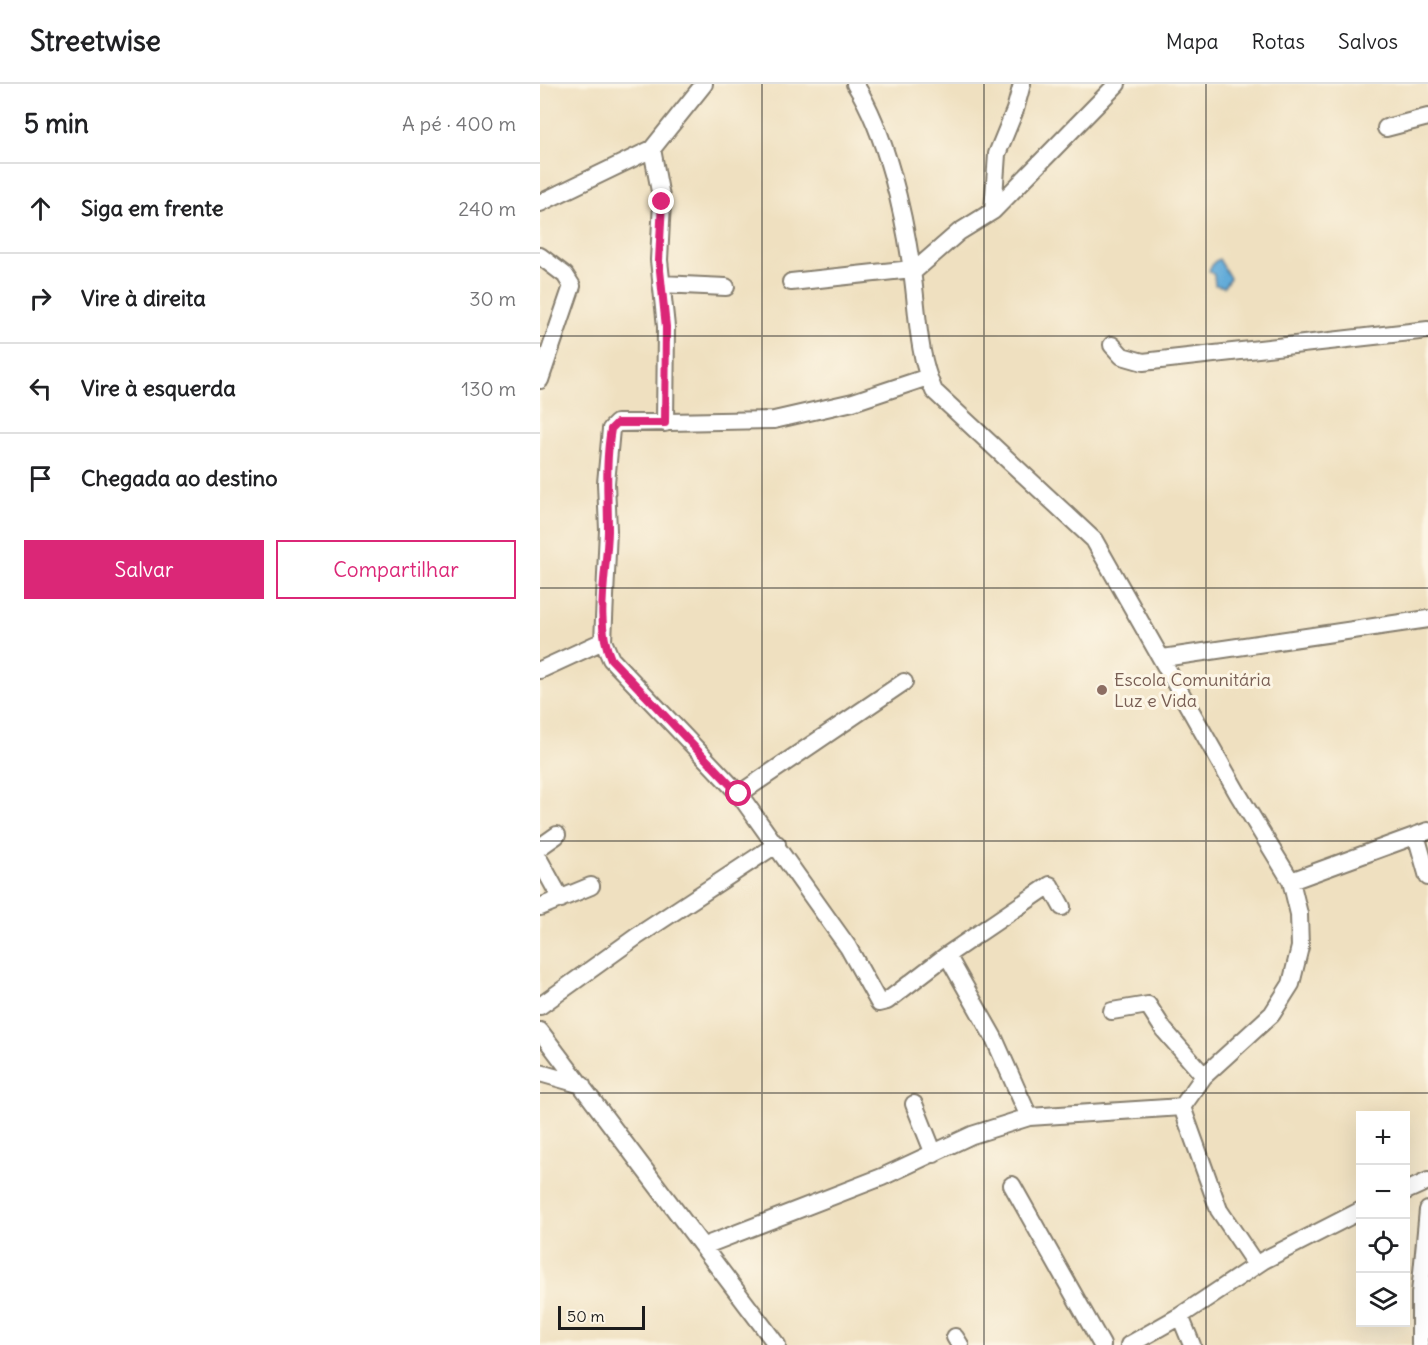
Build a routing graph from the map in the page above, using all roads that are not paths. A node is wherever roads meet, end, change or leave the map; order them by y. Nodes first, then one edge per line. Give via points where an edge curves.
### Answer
1 (704, 84) edge
2 (855, 84) edge
3 (1022, 84) edge
4 (1117, 84) edge
5 (1428, 117) edge
6 (1386, 128) dead end
7 (652, 149) junction
8 (540, 203) edge
9 (993, 211) junction
10 (540, 256) edge
11 (912, 271) junction
12 (791, 282) dead end
13 (662, 284) junction
14 (726, 287) dead end
15 (1428, 330) edge
16 (1112, 345) dead end
17 (928, 377) junction
18 (540, 380) edge
19 (665, 423) junction
20 (1428, 619) edge
21 (603, 641) junction
22 (1163, 658) junction
23 (540, 670) edge
24 (904, 682) dead end
25 (739, 794) junction
26 (1422, 833) edge
27 (557, 834) dead end
28 (777, 844) junction
29 (540, 847) edge
30 (540, 861) edge
31 (1428, 877) edge
32 (1291, 881) junction
33 (591, 886) dead end
34 (561, 899) junction
35 (540, 907) edge
36 (1062, 907) dead end
37 (947, 955) junction
38 (540, 1006) edge
39 (1112, 1011) dead end
40 (540, 1031) edge
41 (540, 1073) edge
42 (1204, 1076) junction
43 (582, 1085) junction
44 (914, 1104) dead end
45 (1182, 1107) junction
46 (1029, 1117) junction
47 (934, 1154) junction
48 (1428, 1181) edge
49 (1012, 1185) dead end
50 (1410, 1189) edge
51 (1428, 1210) edge
52 (1356, 1213) edge
53 (704, 1246) junction
54 (1256, 1264) junction
55 (1180, 1316) junction
56 (777, 1345) edge
57 (1102, 1345) edge
58 (1129, 1345) edge
59 (1192, 1345) edge
60 (1420, 1345) edge

1 - 7 street
2 - 11 street via 879,130
3 - 9 street via 997,154
4 - 9 street
5 - 6 street
7 - 8 street
7 - 13 street via 662,202
9 - 11 street via 958,232
10 - 18 street via 565,275 572,286
11 - 12 street
11 - 17 street via 914,307
13 - 14 street
13 - 19 street via 666,327
15 - 16 street via 1143,362 1122,356
17 - 19 street via 853,402 774,420
17 - 22 street via 934,391 1094,540
19 - 21 street via 629,421 617,423 611,429
20 - 22 street
21 - 23 street
21 - 25 street via 611,659
22 - 32 street
24 - 25 street
25 - 28 street
26 - 31 street
26 - 32 street
27 - 29 street
28 - 37 street via 848,947 879,1003
28 - 38 street
30 - 34 street
32 - 42 street via 1299,914 1300,947 1291,984 1272,1014
33 - 34 street
34 - 35 street
36 - 37 street via 1050,885
37 - 46 street via 994,1038
39 - 42 street via 1148,1005
40 - 43 street
41 - 43 street
42 - 45 street
43 - 53 street
44 - 47 street
45 - 46 street
45 - 54 street via 1219,1210
46 - 47 street via 972,1135
47 - 53 street
48 - 50 street
49 - 57 street
51 - 60 street via 1420,1294
52 - 54 street
53 - 56 street
54 - 55 street
55 - 58 street
55 - 59 street

